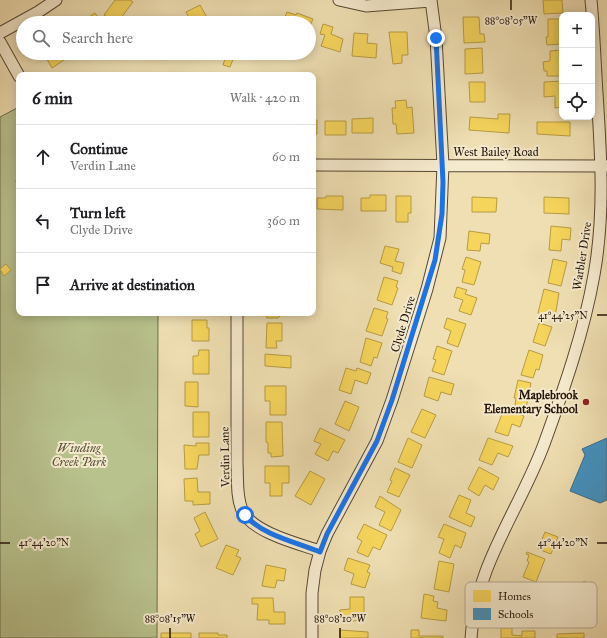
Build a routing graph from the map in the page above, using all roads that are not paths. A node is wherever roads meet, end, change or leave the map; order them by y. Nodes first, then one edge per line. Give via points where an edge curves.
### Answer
1 (56, 0) edge
2 (339, 0) edge
3 (431, 0) edge
4 (591, 0) edge
5 (31, 16) edge
6 (16, 24) edge
7 (0, 33) edge
8 (0, 42) edge
9 (17, 72) edge
10 (316, 165) edge
11 (443, 165) junction
12 (604, 166) edge
13 (238, 316) edge
14 (320, 552) junction
15 (481, 582) edge
16 (472, 628) edge
17 (312, 638) edge
18 (471, 638) edge

1 - 5 street
2 - 3 street via 366,6
3 - 11 street, Clyde Drive via 436,38
4 - 12 street, Warbler Drive
6 - 7 street
8 - 9 street
10 - 11 street, West Bailey Road
11 - 12 street, West Bailey Road
11 - 14 street, Clyde Drive via 442,214 435,260 392,400 377,441
12 - 15 street, Warbler Drive via 600,231 594,276 584,317 560,398 536,464 493,550
13 - 14 street, Verdin Lane via 237,470 242,510 250,522 261,528
14 - 17 street, Clyde Drive via 312,593
16 - 18 street, Warbler Drive

